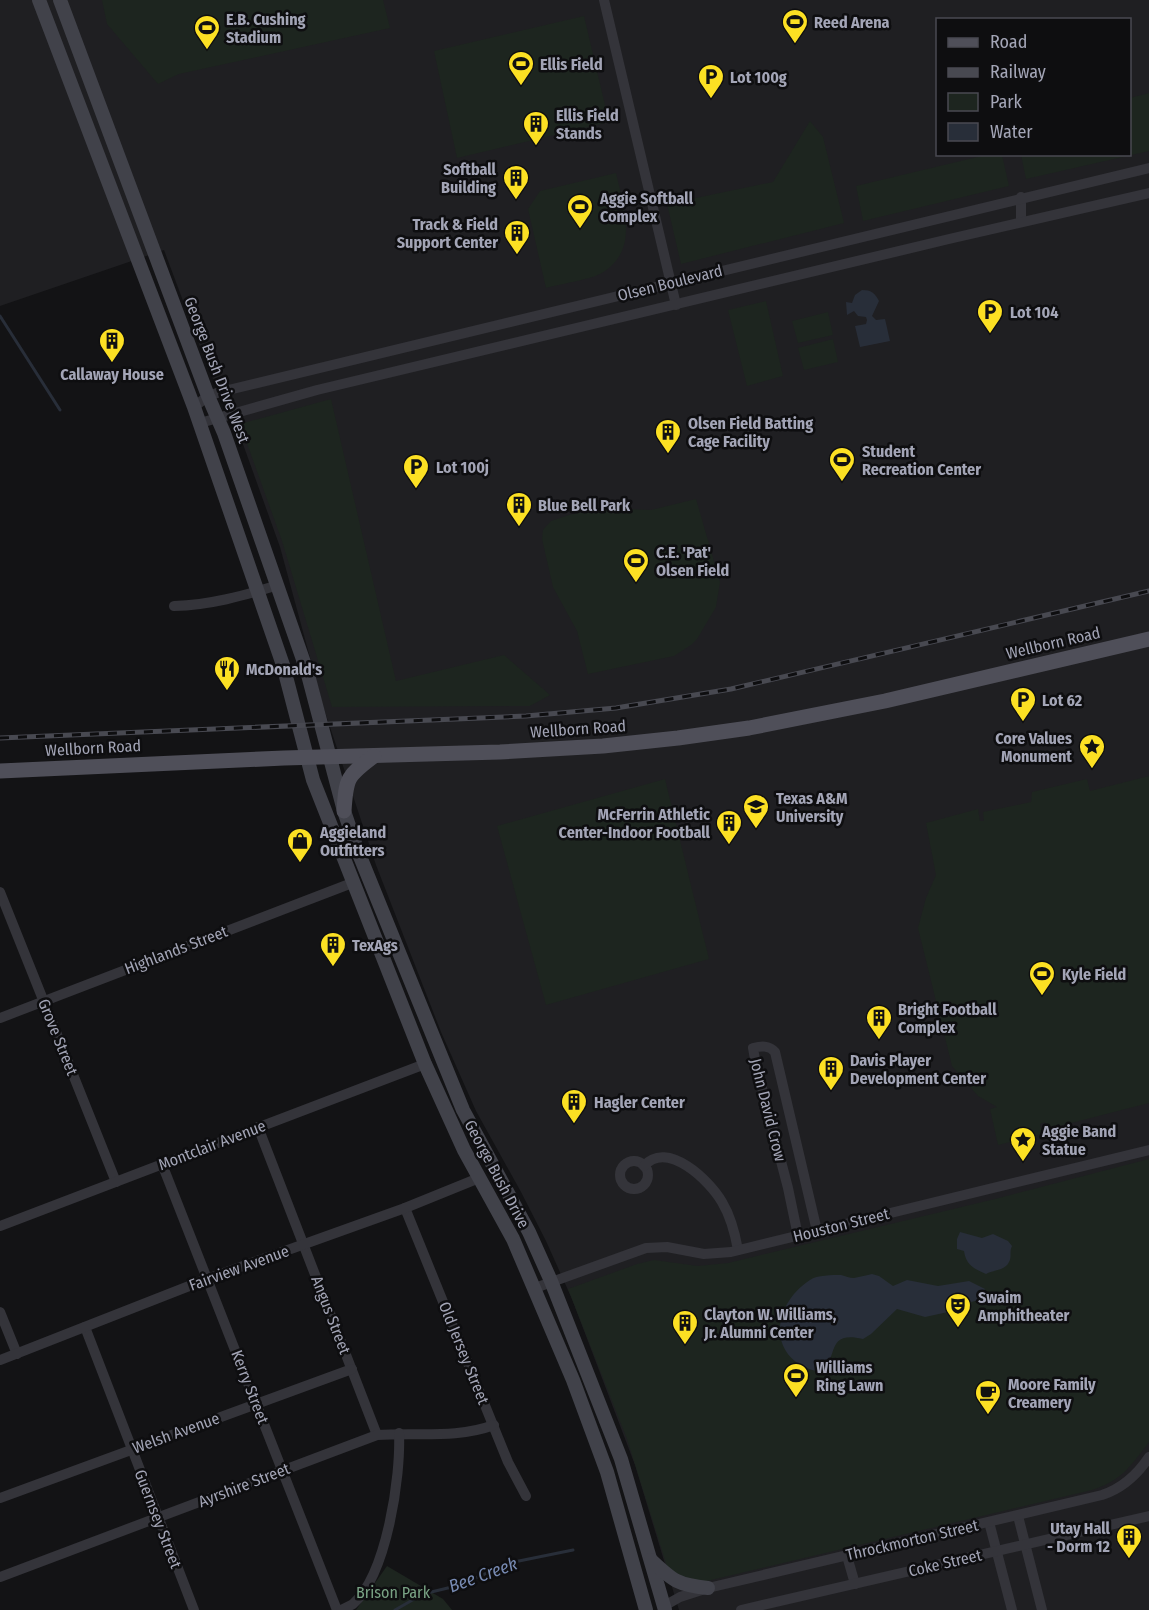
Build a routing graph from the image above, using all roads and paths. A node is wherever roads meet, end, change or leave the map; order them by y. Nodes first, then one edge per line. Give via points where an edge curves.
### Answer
1 (39, 0) edge
2 (60, 0) edge
3 (604, 0) edge
4 (71, 84) junction
5 (115, 144) junction
6 (1149, 168) edge
7 (1149, 193) edge
8 (1021, 197) junction
9 (1021, 222) junction
10 (671, 282) junction
11 (676, 305) junction
12 (413, 346) junction
13 (417, 366) junction
14 (208, 396) junction
15 (194, 408) junction
16 (218, 417) junction
17 (200, 423) junction
18 (278, 585) junction
19 (258, 591) junction
20 (174, 606) dead end
21 (1149, 639) edge
22 (374, 756) junction
23 (308, 757) junction
24 (330, 757) junction
25 (0, 771) edge
26 (344, 811) junction
27 (352, 883) junction
28 (0, 892) edge
29 (44, 1001) junction
30 (0, 1018) edge
31 (425, 1064) junction
32 (258, 1128) junction
33 (478, 1140) junction
34 (1149, 1150) edge
35 (162, 1164) junction
36 (644, 1166) dead end
37 (479, 1178) junction
38 (116, 1182) junction
39 (405, 1208) junction
40 (0, 1226) edge
41 (817, 1231) junction
42 (798, 1236) junction
43 (304, 1245) junction
44 (738, 1250) junction
45 (207, 1279) junction
46 (552, 1281) junction
47 (535, 1288) junction
48 (0, 1312) edge
49 (85, 1327) junction
50 (17, 1354) junction
51 (0, 1360) edge
52 (352, 1369) junction
53 (257, 1404) junction
54 (494, 1425) junction
55 (399, 1433) junction
56 (377, 1435) junction
57 (132, 1449) junction
58 (1149, 1457) edge
59 (283, 1471) junction
60 (526, 1496) dead end
61 (0, 1498) edge
62 (1018, 1516) junction
63 (1149, 1516) edge
64 (158, 1518) junction
65 (989, 1522) junction
66 (1025, 1544) junction
67 (996, 1551) junction
68 (847, 1556) junction
69 (650, 1559) junction
70 (0, 1577) edge
71 (855, 1584) junction
72 (708, 1588) junction
73 (664, 1608) edge
74 (194, 1610) edge
75 (339, 1610) edge
76 (646, 1610) edge
77 (741, 1610) edge
78 (1012, 1610) edge
79 (1042, 1610) edge

1 - 4 main road, George Bush Drive West
2 - 5 main road, George Bush Drive West
3 - 10 street
4 - 5 main road via 79,84 98,130
4 - 15 main road, George Bush Drive West
5 - 14 main road, George Bush Drive West
6 - 8 street, Olsen Boulevard
7 - 9 street, Olsen Boulevard
8 - 9 street
8 - 10 street, Olsen Boulevard
9 - 11 street, Olsen Boulevard
10 - 11 street
10 - 12 street, Olsen Boulevard
11 - 13 street, Olsen Boulevard
12 - 13 street
12 - 14 street, Olsen Boulevard
13 - 16 street, Olsen Boulevard
14 - 15 street, Olsen Boulevard
14 - 16 main road, George Bush Drive West
15 - 17 main road, George Bush Drive West
16 - 17 street, Olsen Boulevard
16 - 18 main road, George Bush Drive West
17 - 19 main road, George Bush Drive West
18 - 19 street
18 - 24 main road, George Bush Drive West
19 - 20 street via 200,605
19 - 23 main road, George Bush Drive West
21 - 22 main road, Wellborn Road via 885,701 749,728 603,746
22 - 24 main road, Wellborn Road
22 - 26 main road via 350,776
23 - 24 main road, Wellborn Road
23 - 25 main road, Wellborn Road
23 - 27 main road, George Bush Drive
24 - 26 main road, George Bush Drive
26 - 33 main road, George Bush Drive via 398,953
27 - 29 street, Highlands Street
27 - 31 main road, George Bush Drive
28 - 29 street, Grove Street
29 - 30 street, Highlands Street
29 - 38 street, Grove Street
31 - 32 street, Montclair Avenue
31 - 33 main road via 434,1065 467,1137
31 - 37 main road, George Bush Drive
32 - 35 street, Montclair Avenue
32 - 43 street, Angus Street
33 - 46 main road, George Bush Drive
34 - 41 street, Houston Street
35 - 38 street, Montclair Avenue
35 - 45 street, Kerry Street
36 - 44 street via 653,1159 668,1157 701,1176 724,1206
37 - 39 street, Fairview Avenue
37 - 47 main road, George Bush Drive
38 - 40 street, Montclair Avenue
39 - 43 street, Fairview Avenue
39 - 54 street, Old Jersey Street
41 - 42 street, Houston Street
41 - 42 street, John David Crow via 775,1052 761,1046 753,1048
42 - 44 street, Houston Street
43 - 45 street, Fairview Avenue
43 - 52 street, Angus Street
44 - 46 street, Houston Street via 710,1254 646,1248
45 - 49 street, Fairview Avenue
45 - 53 street, Kerry Street
46 - 47 street, Houston Street
46 - 69 main road, George Bush Drive via 621,1459
47 - 76 main road, George Bush Drive via 607,1472
48 - 50 street
49 - 50 street, Fairview Avenue
49 - 57 street, Guernsey Street
50 - 51 street, Fairview Avenue
52 - 53 street, Welsh Avenue
52 - 56 street, Angus Street
53 - 57 street, Welsh Avenue
53 - 59 street, Kerry Street
54 - 55 street, Ayrshire Street via 454,1434
54 - 60 street, Old Jersey Street
55 - 56 street, Ayrshire Street
55 - 75 street via 396,1482 379,1562 353,1604
56 - 59 street, Ayrshire Street
57 - 61 street, Welsh Avenue
57 - 64 street, Guernsey Street
58 - 62 street, Throckmorton Street via 1134,1476 1114,1491
59 - 64 street, Ayrshire Street
59 - 75 street, Kerry Street
62 - 65 street, Throckmorton Street
62 - 66 street
63 - 66 street, Coke Street
64 - 70 street, Ayrshire Street
64 - 74 street, Guernsey Street
65 - 67 street
65 - 68 street, Throckmorton Street
66 - 67 street, Coke Street
66 - 79 street
67 - 71 street, Coke Street
67 - 78 street
68 - 71 street
68 - 72 street, Throckmorton Street
69 - 72 main road via 671,1580
69 - 73 main road, George Bush Drive
71 - 77 street, Coke Street
72 - 73 street, Throckmorton Street via 680,1597

